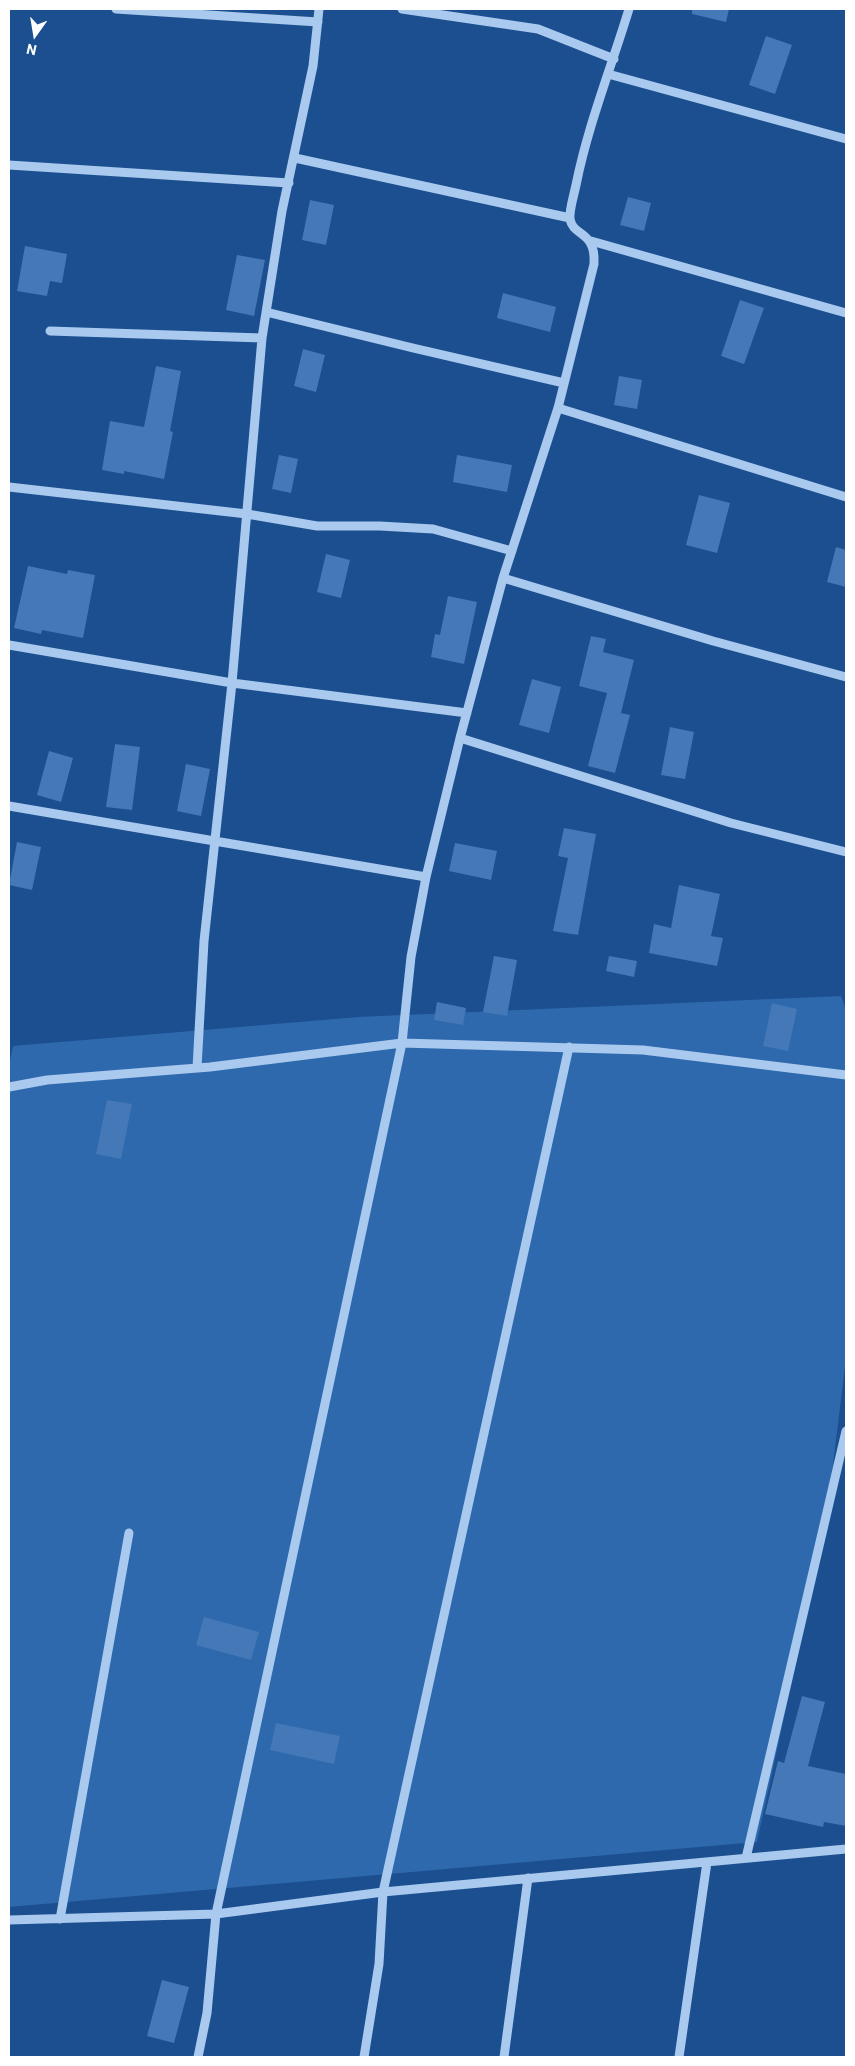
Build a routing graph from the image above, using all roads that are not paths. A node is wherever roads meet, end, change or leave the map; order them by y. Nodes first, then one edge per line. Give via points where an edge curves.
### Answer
1 (116, 9) edge
2 (319, 9) edge
3 (402, 9) edge
4 (629, 9) edge
5 (318, 22) junction
6 (614, 59) junction
7 (608, 74) junction
8 (846, 139) edge
9 (294, 158) junction
10 (9, 165) edge
11 (289, 183) junction
12 (570, 218) junction
13 (591, 241) junction
14 (266, 312) junction
15 (846, 313) edge
16 (50, 331) dead end
17 (262, 338) junction
18 (564, 383) junction
19 (558, 408) junction
20 (9, 487) edge
21 (846, 497) edge
22 (247, 514) junction
23 (512, 550) junction
24 (503, 578) junction
25 (9, 645) edge
26 (846, 677) edge
27 (232, 683) junction
28 (467, 713) junction
29 (460, 738) junction
30 (9, 806) edge
31 (214, 841) junction
32 (846, 852) edge
33 (426, 878) junction
34 (402, 1044) junction
35 (569, 1047) junction
36 (196, 1068) junction
37 (846, 1075) edge
38 (9, 1087) edge
39 (846, 1431) edge
40 (129, 1533) dead end
41 (846, 1849) edge
42 (746, 1858) junction
43 (707, 1862) junction
44 (528, 1878) junction
45 (383, 1892) junction
46 (216, 1914) junction
47 (60, 1919) junction
48 (9, 1920) edge
49 (198, 2057) edge
50 (364, 2057) edge
51 (504, 2057) edge
52 (679, 2057) edge

1 - 5 street
2 - 5 street
3 - 6 street via 538,29
4 - 6 street
5 - 9 street via 313,66
6 - 7 street
7 - 8 street
7 - 12 street via 581,161
9 - 11 street
9 - 12 street
10 - 11 street
11 - 14 street
12 - 13 street
13 - 15 street
13 - 18 street via 595,251 594,264
14 - 17 street
14 - 18 street
16 - 17 street
17 - 22 street
18 - 19 street
19 - 21 street
19 - 23 street
20 - 22 street
22 - 23 street via 317,526 433,529
22 - 27 street
23 - 24 street
24 - 26 street
24 - 28 street
25 - 27 street
27 - 28 street
27 - 31 street
28 - 29 street
29 - 32 street via 731,823
29 - 33 street
30 - 31 street
31 - 33 street
31 - 36 street
33 - 34 street via 411,957
34 - 35 street
34 - 36 street
34 - 46 street
35 - 37 street via 643,1050
35 - 45 street
36 - 38 street via 48,1080
39 - 42 street
40 - 47 street
41 - 42 street
42 - 43 street
43 - 44 street
43 - 52 street
44 - 45 street
44 - 51 street
45 - 46 street
45 - 50 street via 379,1964
46 - 47 street
46 - 49 street via 207,2013
47 - 48 street

